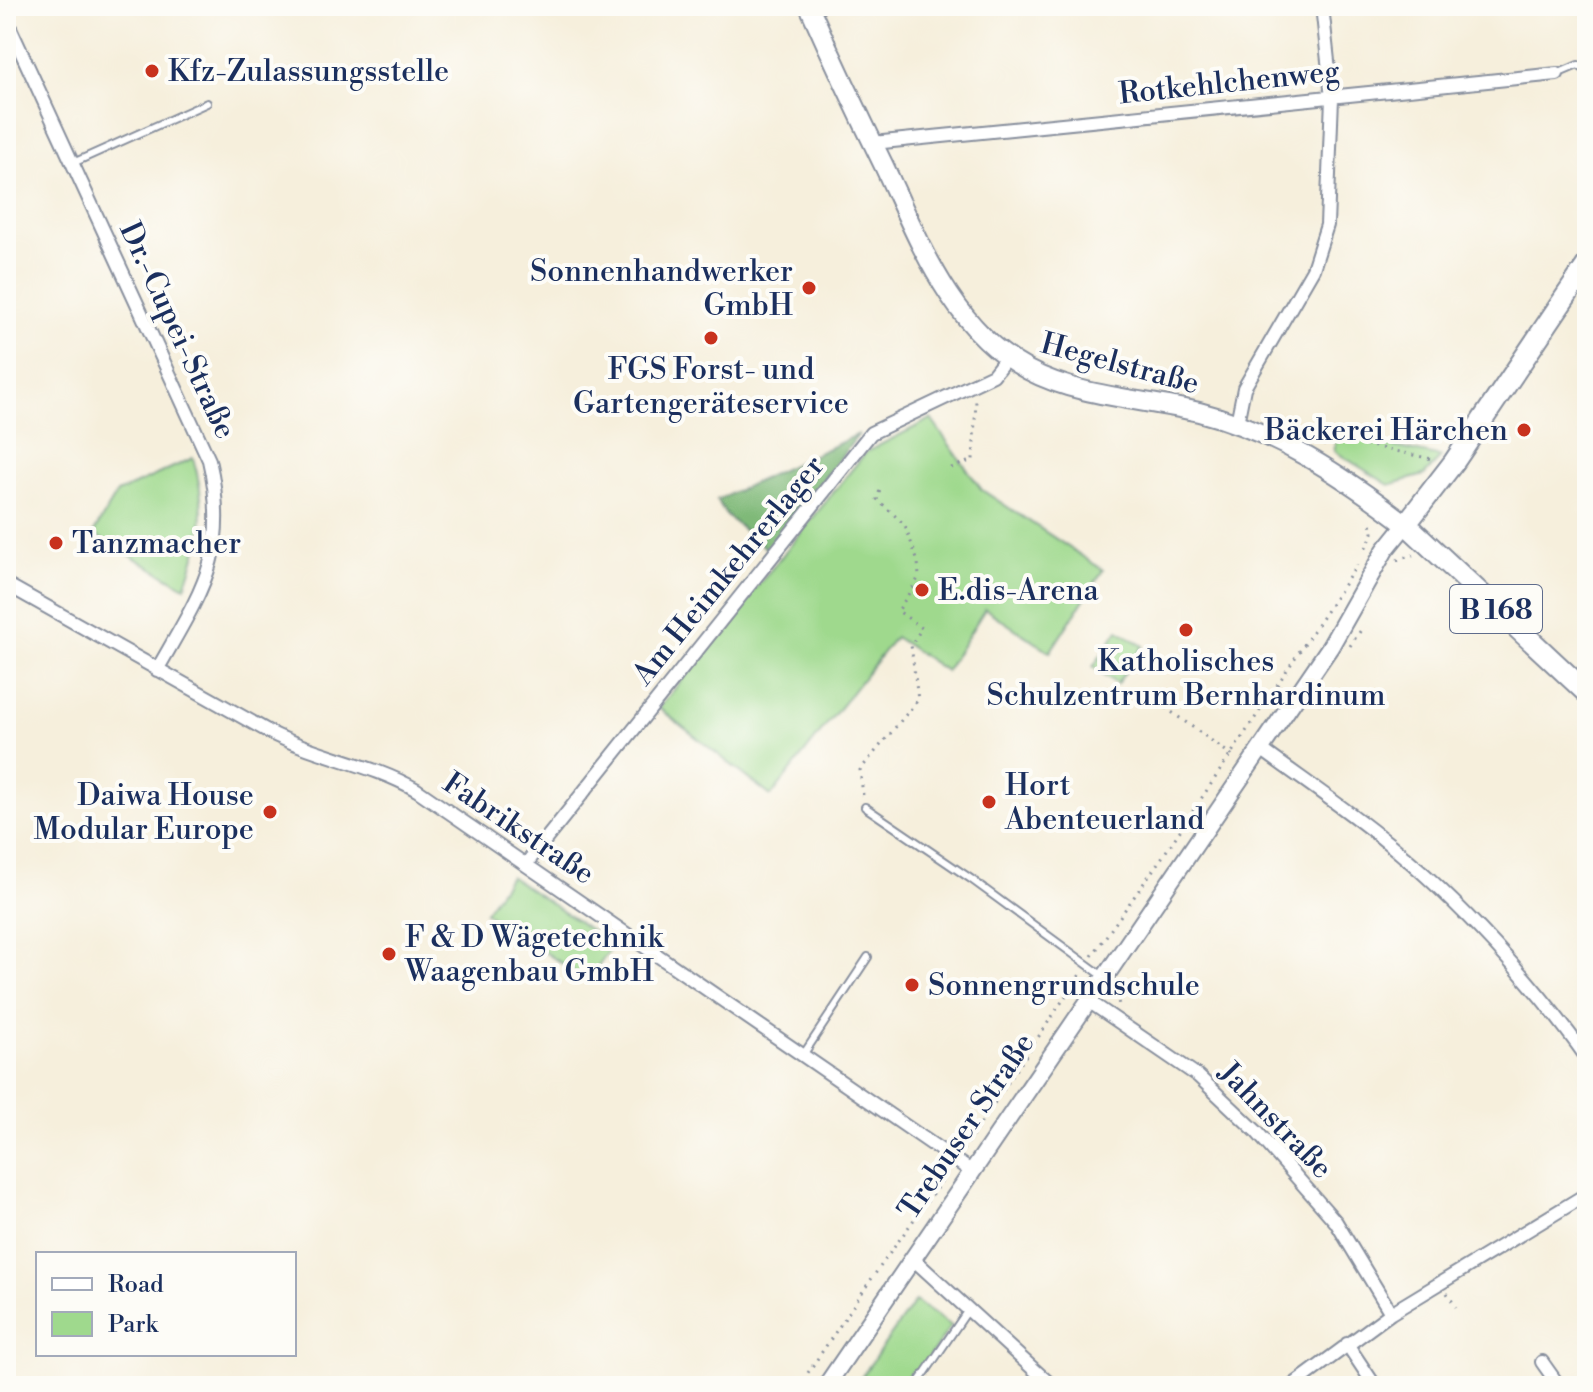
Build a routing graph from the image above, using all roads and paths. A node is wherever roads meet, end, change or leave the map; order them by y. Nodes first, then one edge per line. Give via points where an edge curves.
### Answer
1 (809, 6) edge
2 (1322, 6) edge
3 (6, 19) edge
4 (1587, 71) edge
5 (1557, 74) joint
6 (1332, 98) junction
7 (207, 103) dead end
8 (873, 143) junction
9 (73, 163) junction
10 (1587, 265) edge
11 (1007, 357) junction
12 (977, 382) junction
13 (1237, 423) junction
14 (1313, 459) junction
15 (1440, 461) dead end
16 (951, 468) dead end
17 (880, 490) dead end
18 (1406, 524) junction
19 (6, 584) edge
20 (157, 670) junction
21 (1587, 693) edge
22 (1159, 703) dead end
23 (1261, 749) junction
24 (1249, 767) junction
25 (865, 807) joint
26 (526, 864) junction
27 (868, 957) dead end
28 (1103, 976) junction
29 (1117, 994) dead end
30 (1087, 1000) junction
31 (1124, 1009) dead end
32 (803, 1055) junction
33 (1587, 1058) edge
34 (971, 1171) junction
35 (1587, 1194) edge
36 (912, 1258) junction
37 (968, 1310) junction
38 (1391, 1313) junction
39 (1347, 1344) junction
40 (1542, 1362) dead end
41 (826, 1386) edge
42 (916, 1386) edge
43 (1052, 1386) edge
44 (1292, 1386) edge
45 (1375, 1386) edge
46 (1559, 1386) edge

1 - 8 main road, Hegelstraße
2 - 6 street
3 - 9 street, Dr.-Cupei-Straße
4 - 5 lane, Rotkehlchenweg via 1578,65
5 - 6 street, Rotkehlchenweg
6 - 8 street, Rotkehlchenweg
6 - 13 street via 1327,225 1313,269 1244,388
7 - 9 lane
8 - 11 main road, Hegelstraße via 947,293
9 - 20 street, Dr.-Cupei-Straße via 200,435 215,485 213,557
10 - 18 main road, Trebuser Straße
11 - 12 street, Am Heimkehrerlager via 993,375
11 - 13 main road, Hegelstraße via 1045,378
12 - 16 path via 973,460
12 - 26 street, Am Heimkehrerlager via 871,433
13 - 14 main road, Hegelstraße
14 - 15 path via 1329,437
14 - 18 main road, Hegelstraße
17 - 25 path via 877,499 905,525 918,562 919,577 898,611 922,628 911,645 918,700 860,770
18 - 21 main road, B 168
18 - 23 street, Trebuser Straße
19 - 20 street, Fabrikstraße
20 - 26 street, Fabrikstraße via 304,750 397,779
22 - 24 path
23 - 24 street, Trebuser Straße
23 - 33 street via 1389,844 1429,881 1485,936
24 - 28 street, Trebuser Straße
25 - 28 lane
26 - 32 street, Fabrikstraße
27 - 32 lane
28 - 30 street, Trebuser Straße
29 - 31 path
30 - 34 street, Trebuser Straße
30 - 38 street, Jahnstraße via 1198,1076 1257,1132 1336,1222
32 - 34 street, Fabrikstraße
34 - 36 street, Trebuser Straße
35 - 38 street
36 - 37 street
36 - 41 street, Trebuser Straße
37 - 42 lane
37 - 43 street
38 - 39 street
39 - 44 street
39 - 45 street
40 - 46 street

